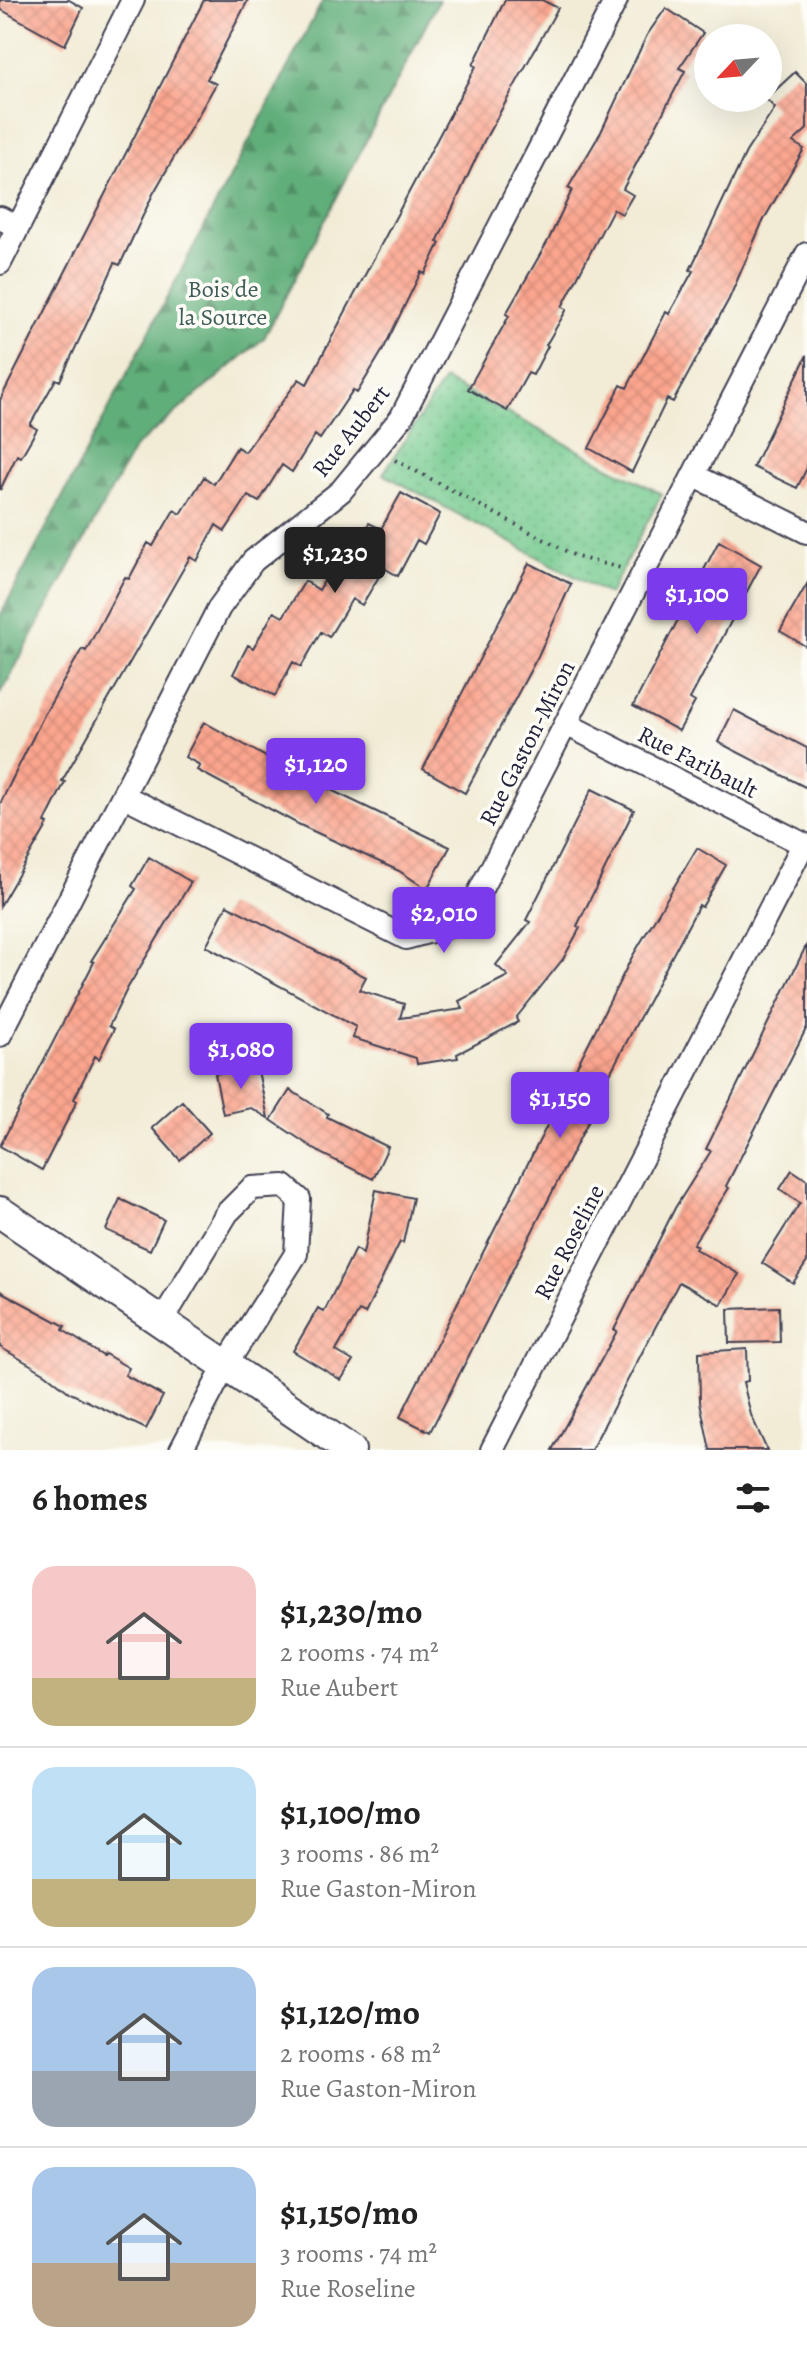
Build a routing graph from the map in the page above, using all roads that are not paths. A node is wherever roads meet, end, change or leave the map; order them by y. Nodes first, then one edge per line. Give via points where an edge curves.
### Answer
1 (133, 0) edge
2 (616, 0) edge
3 (9, 223) edge
4 (807, 254) edge
5 (0, 263) edge
6 (695, 476) junction
7 (807, 532) edge
8 (566, 724) junction
9 (124, 796) junction
10 (805, 846) edge
11 (0, 1035) edge
12 (0, 1212) edge
13 (162, 1321) junction
14 (225, 1366) junction
15 (181, 1450) edge
16 (350, 1450) edge
17 (492, 1450) edge

1 - 3 street
2 - 9 street, Rue Aubert via 401,418 341,491 244,572 219,608
3 - 5 street
4 - 6 street, Rue Gaston-Miron
6 - 7 street
6 - 8 street, Rue Gaston-Miron
8 - 9 street, Rue Gaston-Miron via 464,922 406,938
8 - 10 street, Rue Faribault
9 - 11 street, Rue Aubert
10 - 17 street, Rue Roseline
12 - 13 street
13 - 14 street
13 - 14 street via 227,1213 252,1188 284,1186 299,1199 296,1254
14 - 15 street
14 - 16 street

